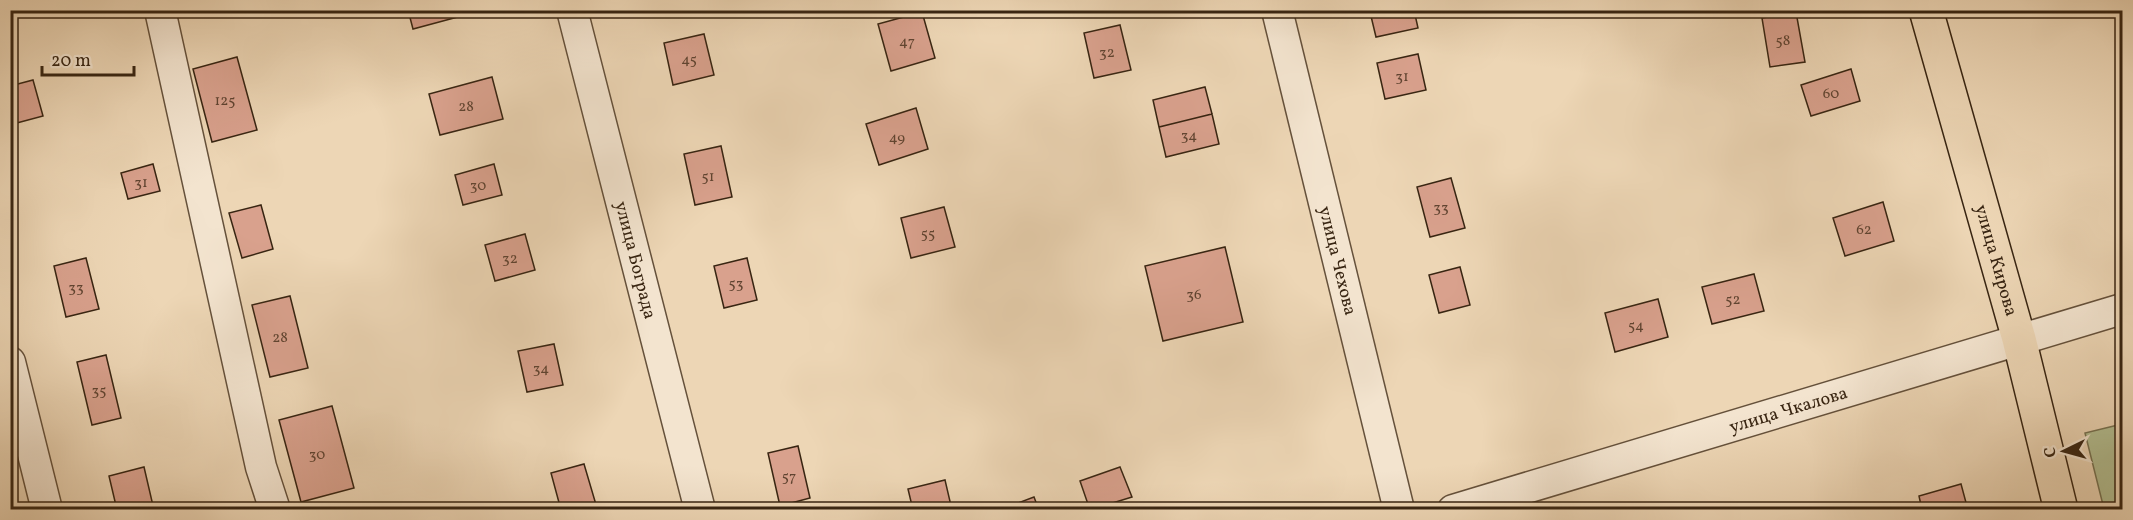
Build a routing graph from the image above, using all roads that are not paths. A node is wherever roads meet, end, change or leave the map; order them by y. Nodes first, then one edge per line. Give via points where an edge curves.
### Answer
1 (160, 10) edge
2 (572, 10) edge
3 (1277, 10) edge
4 (1926, 10) edge
5 (2122, 309) edge
6 (2019, 339) junction
7 (10, 362) edge
8 (47, 510) edge
9 (275, 510) edge
10 (700, 510) edge
11 (1399, 510) edge
12 (1453, 510) edge
13 (2061, 510) edge

1 - 9 street via 261,467
2 - 10 street, улица Бограда
3 - 11 street, улица Чехова
4 - 6 main road, улица Кирова
5 - 6 street, улица Чкалова
6 - 12 street, улица Чкалова
6 - 13 main road, улица Кирова
7 - 8 street

